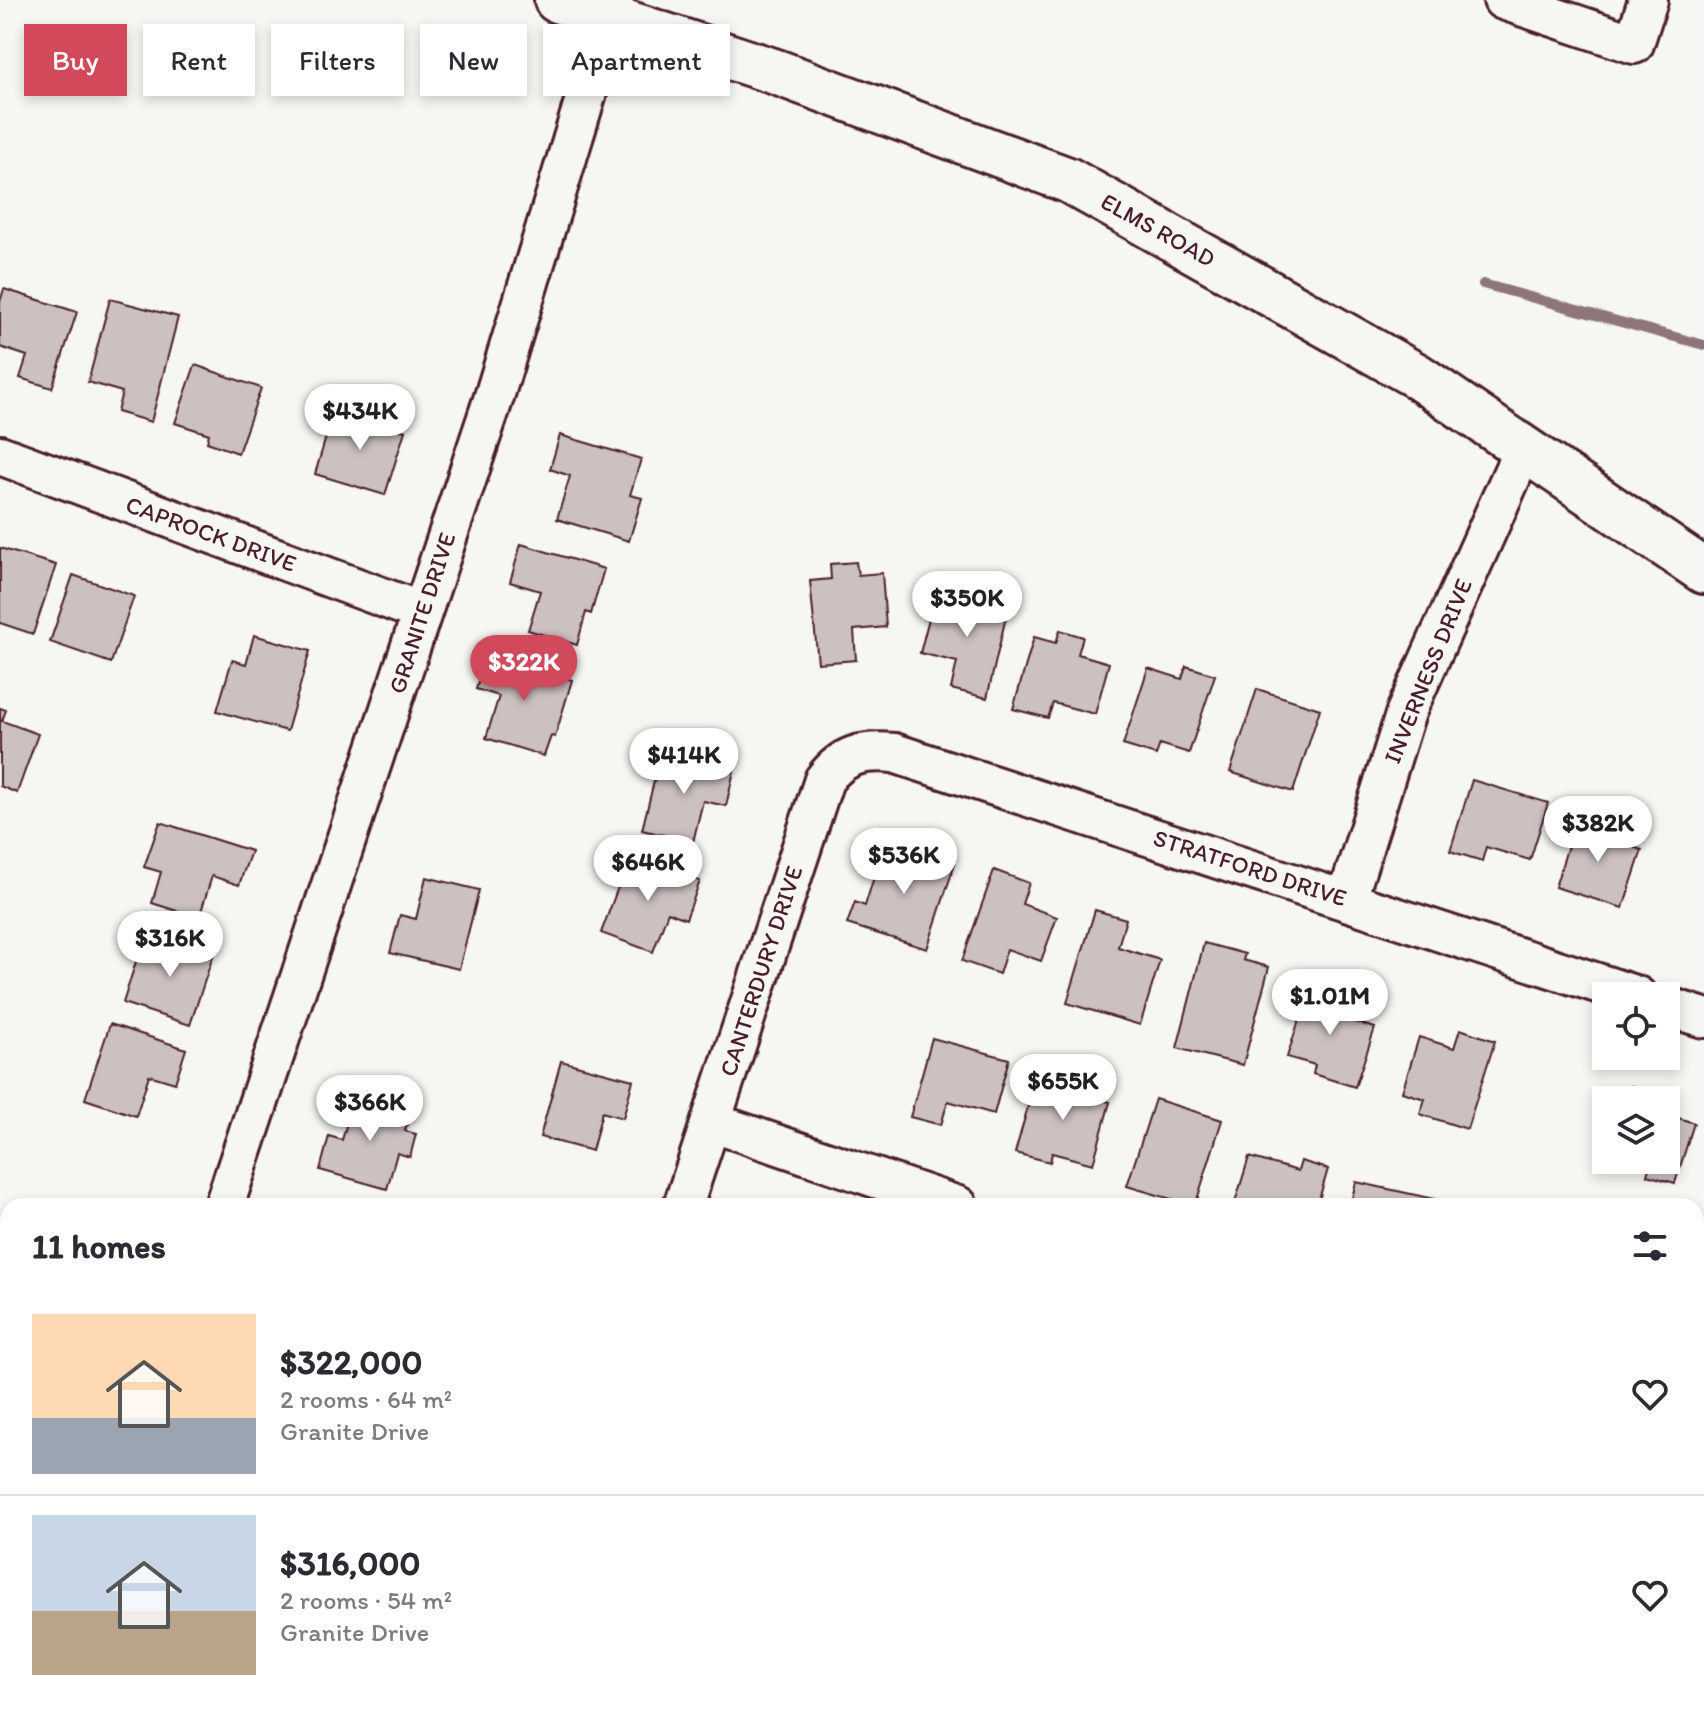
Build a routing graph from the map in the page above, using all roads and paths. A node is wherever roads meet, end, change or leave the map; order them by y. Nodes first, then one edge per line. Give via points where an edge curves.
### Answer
1 (557, 0) edge
2 (1503, 0) edge
3 (1648, 0) edge
4 (610, 17) junction
5 (1524, 448) junction
6 (0, 455) edge
7 (1704, 571) edge
8 (422, 612) junction
9 (861, 752) joint
10 (1347, 899) junction
11 (1595, 982) edge
12 (1680, 1010) edge
13 (1704, 1018) edge
14 (711, 1122) junction
15 (227, 1198) edge
16 (686, 1198) edge
17 (934, 1198) edge

1 - 4 main road, ELMS ROAD
2 - 3 street via 1634,44
4 - 5 main road, ELMS ROAD via 1068,180 1417,376
4 - 8 street, GRANITE DRIVE
5 - 7 main road, ELMS ROAD
5 - 10 street, INVERNESS DRIVE via 1406,712
6 - 8 street, CAPROCK DRIVE
8 - 15 street, GRANITE DRIVE
9 - 10 street, STRATFORD DRIVE via 894,753
9 - 14 street, CANTERDURY DRIVE via 835,765 824,780
10 - 11 street, STRATFORD DRIVE
12 - 13 street
14 - 16 street, CANTERDURY DRIVE
14 - 17 street

